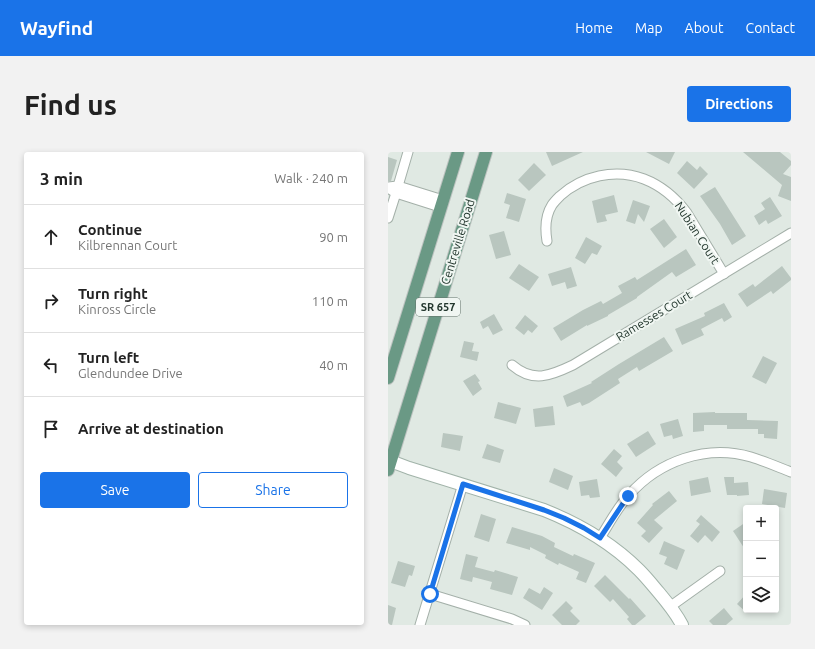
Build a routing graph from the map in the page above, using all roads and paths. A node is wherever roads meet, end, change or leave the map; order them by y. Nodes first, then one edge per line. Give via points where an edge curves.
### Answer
1 (408, 152) edge
2 (458, 152) edge
3 (486, 152) edge
4 (392, 188) edge
5 (441, 204) junction
6 (388, 218) edge
7 (791, 233) edge
8 (547, 241) dead end
9 (724, 274) junction
10 (512, 365) dead end
11 (388, 378) edge
12 (389, 464) edge
13 (791, 472) edge
14 (463, 484) junction
15 (600, 538) junction
16 (720, 572) dead end
17 (430, 594) junction
18 (671, 606) junction
19 (420, 625) edge
20 (525, 625) edge
21 (682, 625) edge

1 - 4 street
2 - 5 main road, SR 657
3 - 12 main road, Centreville Road / SR 657
4 - 5 street
4 - 6 street
5 - 11 main road, SR 657
7 - 9 street, Ramesses Court
8 - 9 street, Nubian Court via 548,214 554,202 566,192 579,183 599,176 632,176 658,186 680,203
9 - 10 street, Ramesses Court via 573,365 546,376 528,375
12 - 14 street
13 - 15 street via 751,457 726,452 688,457 658,470 642,482 628,496
14 - 15 street via 544,510
14 - 17 street
15 - 18 street via 639,570
16 - 18 street
17 - 19 street
17 - 20 street
18 - 21 street

